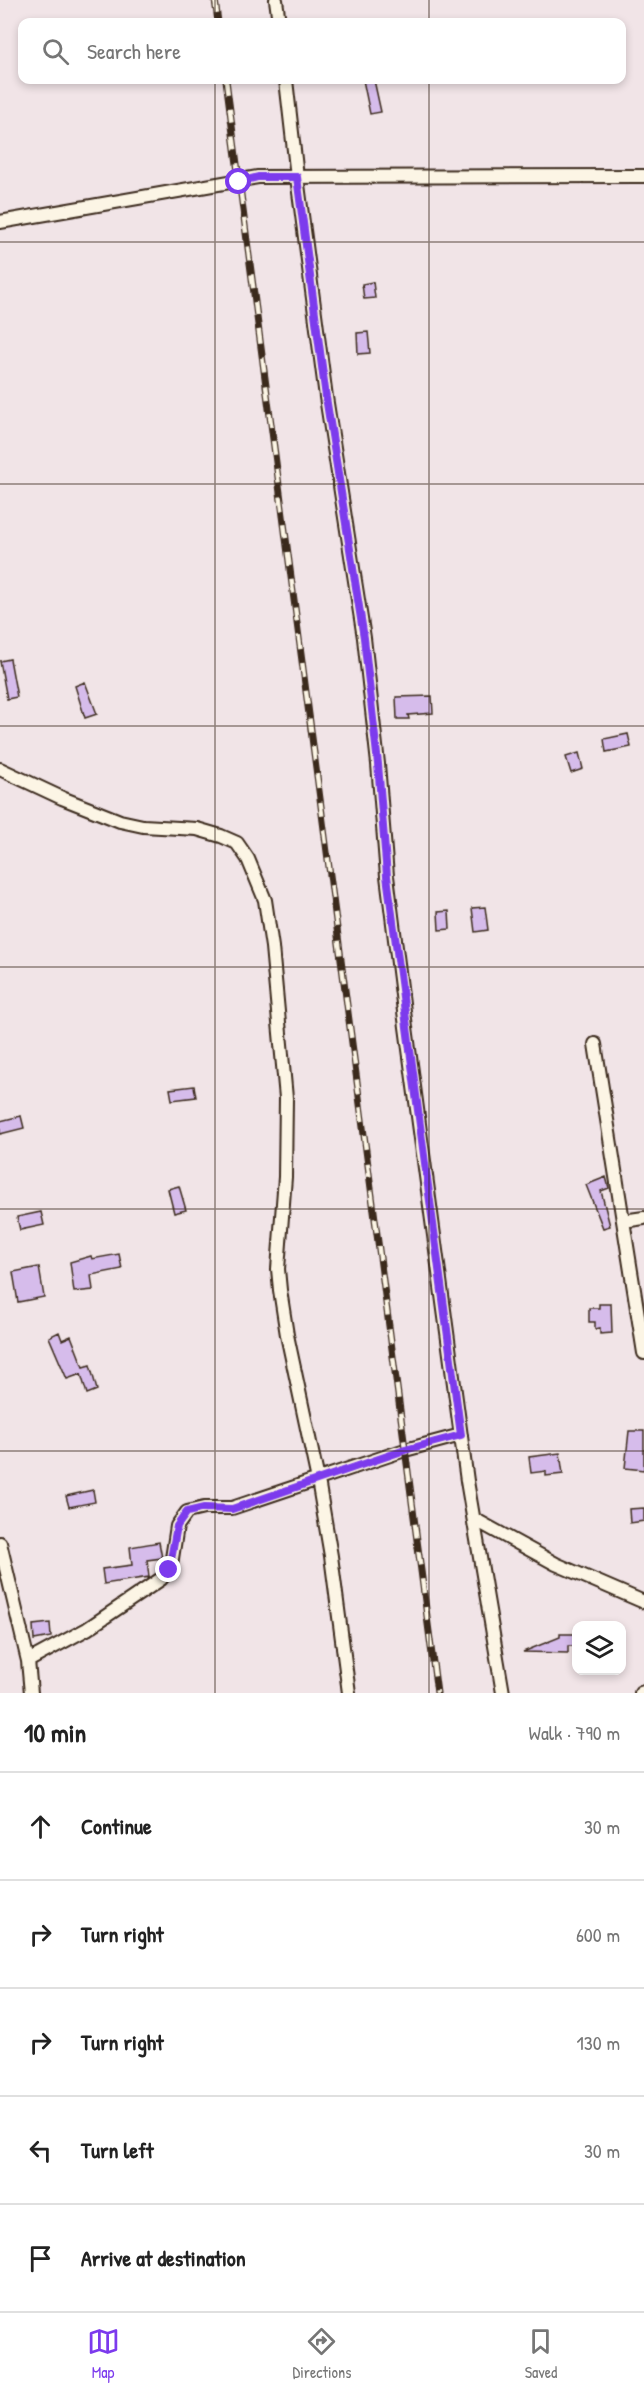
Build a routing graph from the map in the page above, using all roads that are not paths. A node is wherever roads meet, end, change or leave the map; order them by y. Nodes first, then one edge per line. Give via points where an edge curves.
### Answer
1 (276, 0) edge
2 (278, 18) edge
3 (286, 84) edge
4 (644, 176) edge
5 (297, 177) junction
6 (0, 222) edge
7 (0, 769) edge
8 (595, 1044) dead end
9 (644, 1218) edge
10 (623, 1221) junction
11 (644, 1353) edge
12 (461, 1435) junction
13 (318, 1480) junction
14 (474, 1519) junction
15 (0, 1543) edge
16 (644, 1602) edge
17 (28, 1661) junction
18 (31, 1693) edge
19 (350, 1693) edge
20 (503, 1693) edge

1 - 2 street
3 - 5 street
4 - 5 street
5 - 6 street via 258,177
5 - 12 street via 364,638 387,876
7 - 13 street via 120,821 196,829 221,836 237,843 248,859 265,900 286,1098 280,1290
8 - 10 street
9 - 10 street
10 - 11 street
12 - 13 street
12 - 14 street
13 - 17 street via 232,1509 187,1512 177,1526 171,1565 161,1579 87,1629
13 - 19 street
14 - 16 street via 556,1563
14 - 20 street
15 - 17 street
17 - 18 street

